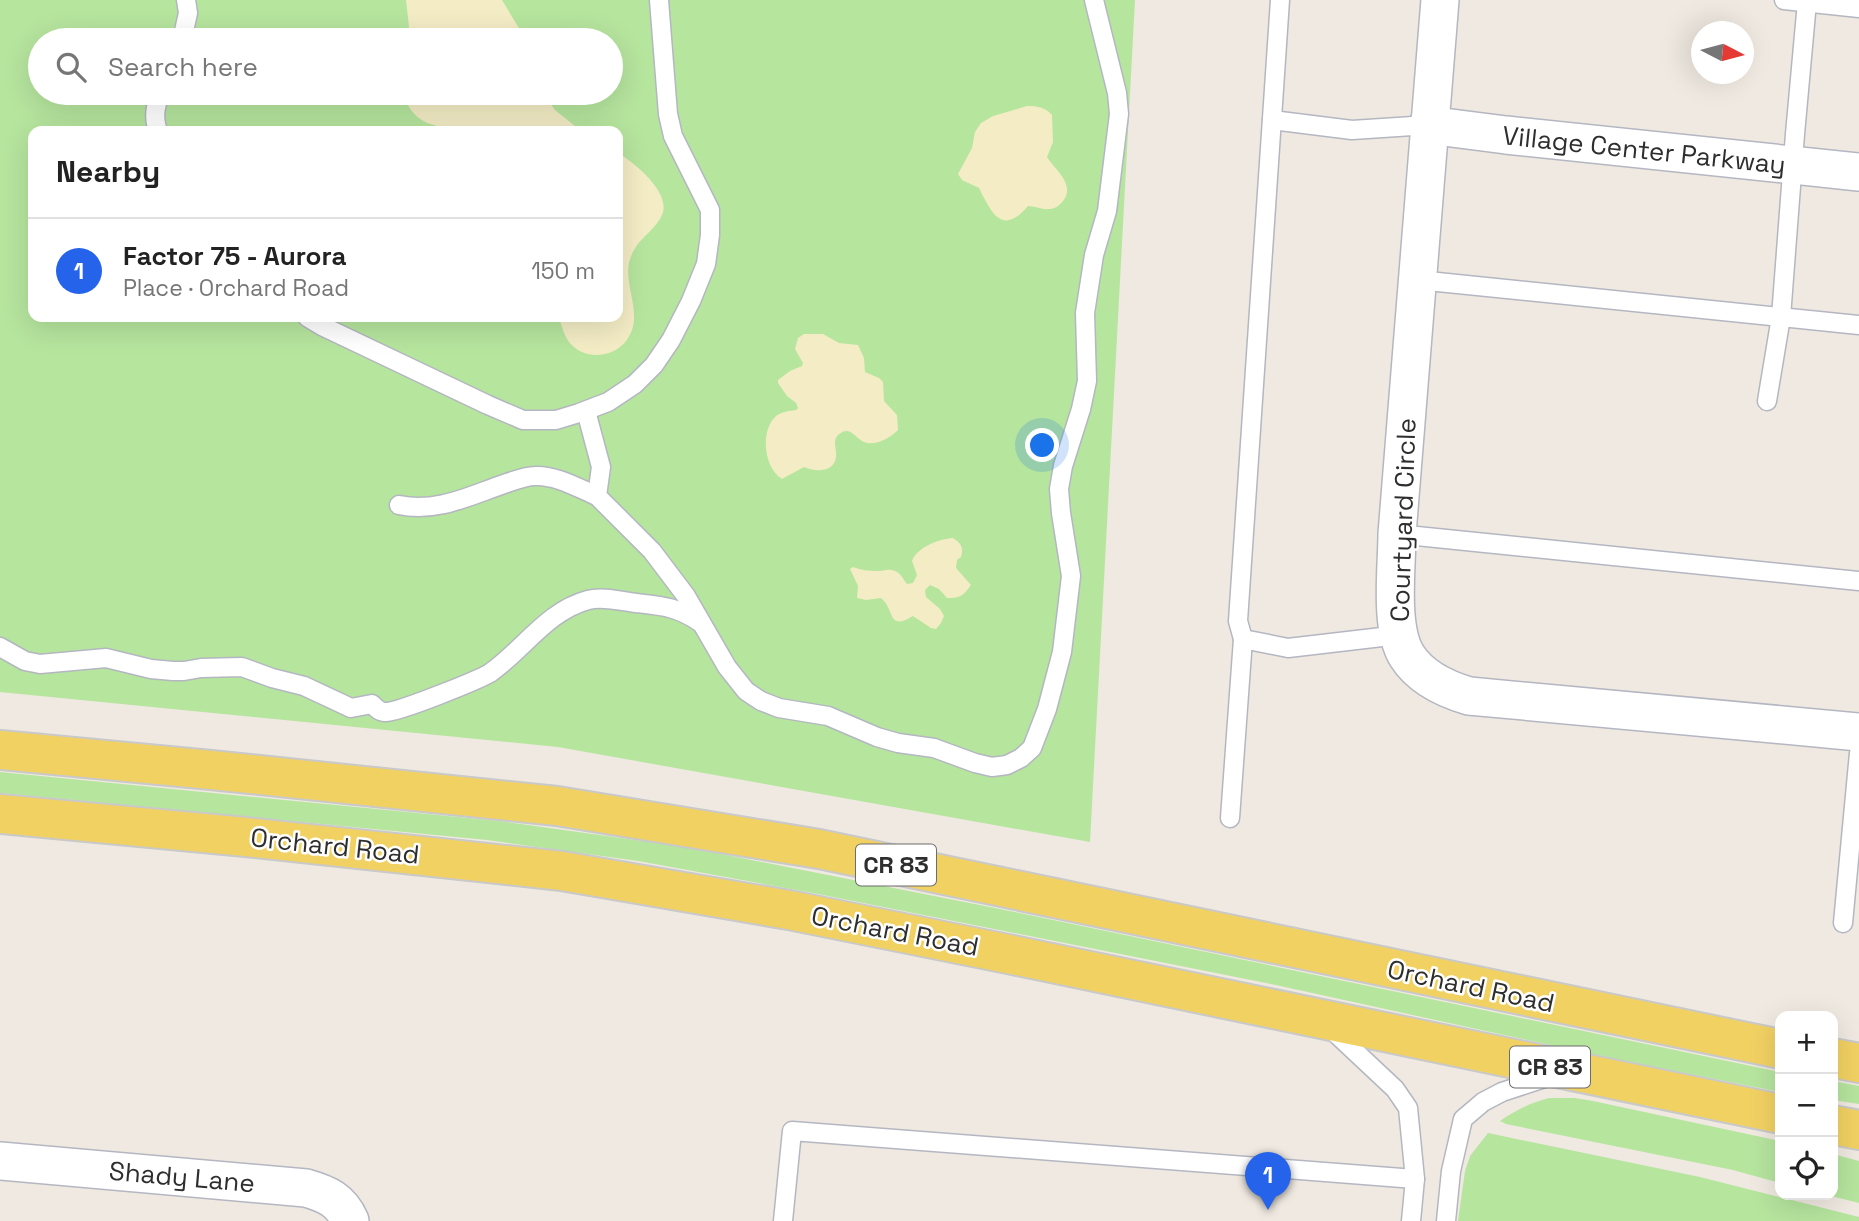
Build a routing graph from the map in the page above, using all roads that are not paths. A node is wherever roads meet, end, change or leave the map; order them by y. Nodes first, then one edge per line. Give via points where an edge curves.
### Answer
1 (186, 0) edge
2 (659, 0) edge
3 (1094, 0) edge
4 (1280, 0) edge
5 (1440, 0) edge
6 (1784, 0) edge
7 (1807, 2) junction
8 (1859, 8) edge
9 (185, 28) edge
10 (155, 105) edge
11 (1272, 120) junction
12 (1428, 125) junction
13 (156, 126) edge
14 (1792, 166) junction
15 (1859, 172) edge
16 (1418, 280) junction
17 (1781, 317) junction
18 (315, 322) edge
19 (1859, 325) edge
20 (1767, 401) dead end
21 (586, 411) junction
22 (597, 496) junction
23 (399, 505) dead end
24 (1397, 534) junction
25 (1859, 581) edge
26 (704, 625) junction
27 (1399, 635) junction
28 (1243, 639) junction
29 (0, 647) edge
30 (1859, 732) edge
31 (0, 750) edge
32 (1859, 753) edge
33 (0, 814) edge
34 (1230, 818) dead end
35 (1843, 923) dead end
36 (1320, 1019) junction
37 (1775, 1048) edge
38 (1838, 1059) edge
39 (1859, 1063) edge
40 (1568, 1070) junction
41 (1775, 1113) edge
42 (1838, 1126) edge
43 (1859, 1130) edge
44 (0, 1161) edge
45 (1415, 1179) junction
46 (350, 1221) edge
47 (783, 1221) edge
48 (1411, 1221) edge
49 (1446, 1221) edge

1 - 9 lane
2 - 21 lane via 673,136 709,210 706,264 671,340 654,365 635,384
3 - 26 lane via 1119,114 1107,211 1085,313 1087,381 1059,489 1071,576 1062,652 1032,748 1007,765 992,767 934,748 877,737 828,716 779,708 746,691
4 - 11 lane
5 - 12 street, Courtyard Circle
6 - 7 lane
7 - 8 lane
7 - 14 lane
10 - 13 lane
11 - 12 lane via 1352,130
11 - 28 lane via 1238,621
12 - 14 street, Village Center Parkway
12 - 16 street, Courtyard Circle
14 - 15 street, Village Center Parkway
14 - 17 lane
16 - 17 lane
16 - 24 street, Courtyard Circle
17 - 19 lane
17 - 20 lane
18 - 21 lane via 523,420 556,420
21 - 22 lane via 601,467
22 - 23 lane via 556,479 535,476 433,507
22 - 26 lane via 652,551
24 - 25 lane
24 - 27 street, Courtyard Circle
26 - 29 lane via 666,606 590,599 551,619 488,674 386,713 372,704 351,708 304,686 242,667 173,671 113,658 40,664
27 - 28 lane via 1288,648
27 - 30 street, Courtyard Circle via 1407,656 1425,676 1469,696
28 - 34 lane
31 - 37 main road, Orchard Road / CR 83 via 557,806 819,849
32 - 35 lane
33 - 36 main road, Orchard Road / CR 83 via 562,871 789,910
36 - 40 main road, Orchard Road / CR 83
36 - 45 lane via 1395,1089 1408,1108
38 - 39 main road
40 - 41 main road, Orchard Road / CR 83
40 - 49 lane via 1502,1092 1463,1119
42 - 43 main road
44 - 46 street, Shady Lane via 306,1188 330,1196
45 - 47 lane via 792,1131
45 - 48 lane

